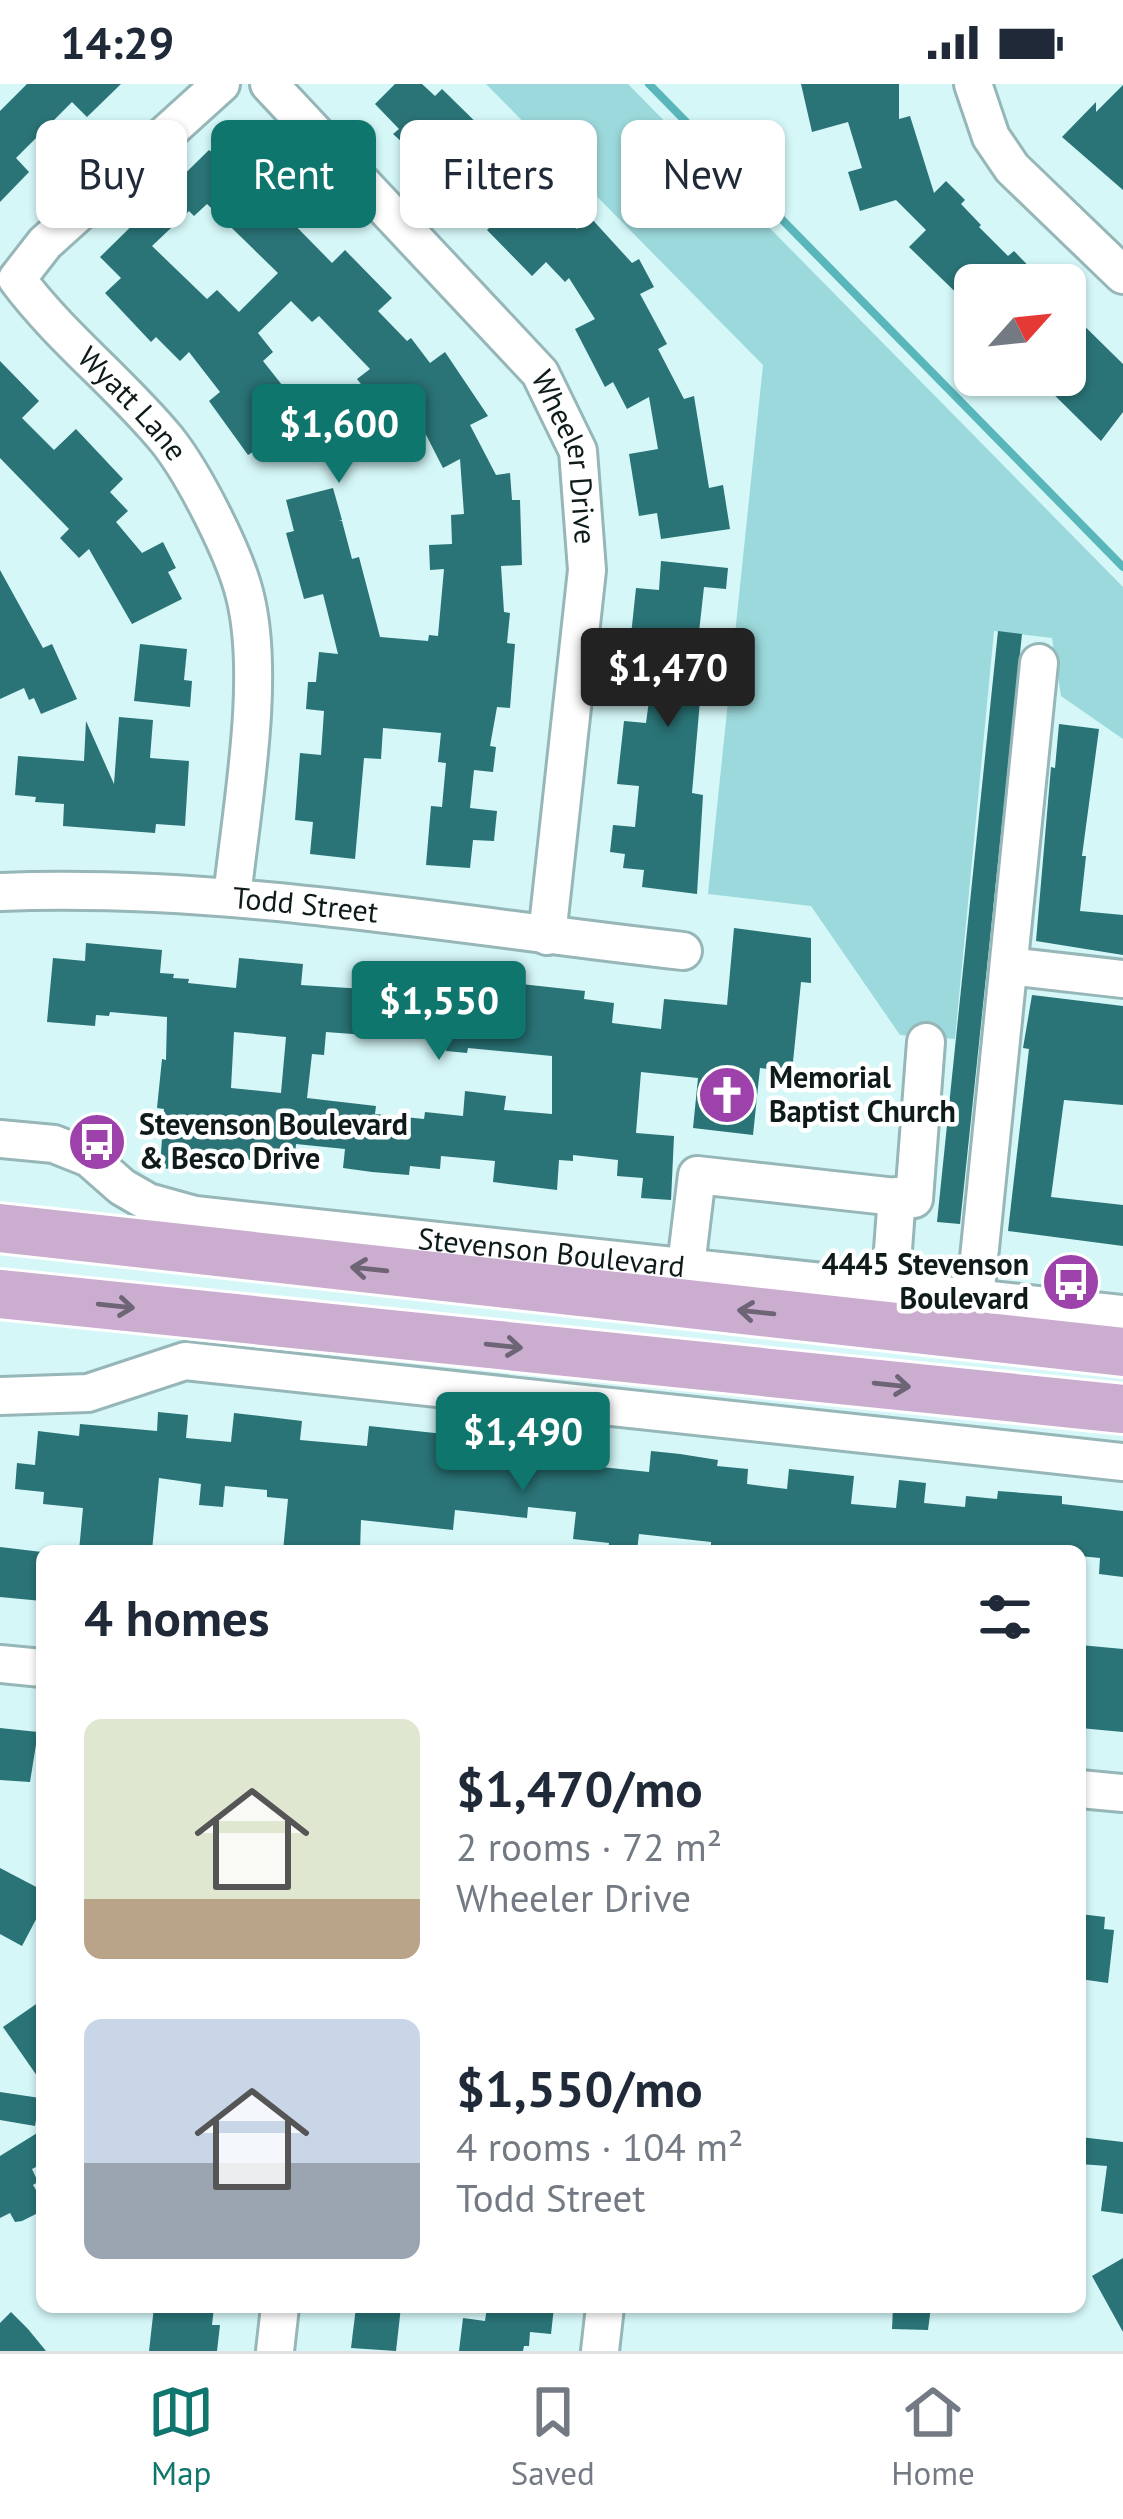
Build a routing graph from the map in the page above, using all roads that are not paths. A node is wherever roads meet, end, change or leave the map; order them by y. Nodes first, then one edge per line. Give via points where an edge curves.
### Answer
1 (221, 84) edge
2 (269, 84) edge
3 (973, 84) edge
4 (1123, 275) edge
5 (1039, 663) dead end
6 (0, 892) edge
7 (232, 898) junction
8 (547, 936) junction
9 (682, 951) dead end
10 (1009, 966) junction
11 (1123, 979) edge
12 (926, 1042) dead end
13 (0, 1139) edge
14 (897, 1196) junction
15 (0, 1228) edge
16 (686, 1266) junction
17 (890, 1289) junction
18 (0, 1294) edge
19 (975, 1298) junction
20 (1123, 1314) edge
21 (1123, 1352) edge
22 (0, 1396) edge
23 (1123, 1409) edge
24 (1123, 1462) edge
25 (0, 1664) edge
26 (36, 1667) edge
27 (1086, 1790) edge
28 (1123, 1793) edge
29 (279, 2313) edge
30 (604, 2313) edge
31 (274, 2351) edge
32 (600, 2351) edge

1 - 7 street, Wyatt Lane via 45,242 16,279 167,440 203,496 245,596 253,686
2 - 8 street, Wheeler Drive via 540,373 578,451 587,570
3 - 4 street via 1012,168
5 - 10 street
6 - 7 street, Todd Street via 89,888
7 - 8 street, Todd Street
8 - 9 street, Todd Street
10 - 11 street
10 - 19 street
12 - 14 street via 914,1199
13 - 16 street, Stevenson Boulevard via 54,1144 148,1202 195,1215
14 - 16 street via 697,1175
14 - 17 street
21 -> 15 main road, Stevenson Boulevard
16 - 17 street, Stevenson Boulevard
17 - 19 street, Stevenson Boulevard
18 -> 23 main road
19 - 20 street, Stevenson Boulevard
22 - 24 street via 88,1393 185,1361
25 - 26 street
27 - 28 street
29 - 31 street
30 - 32 street

